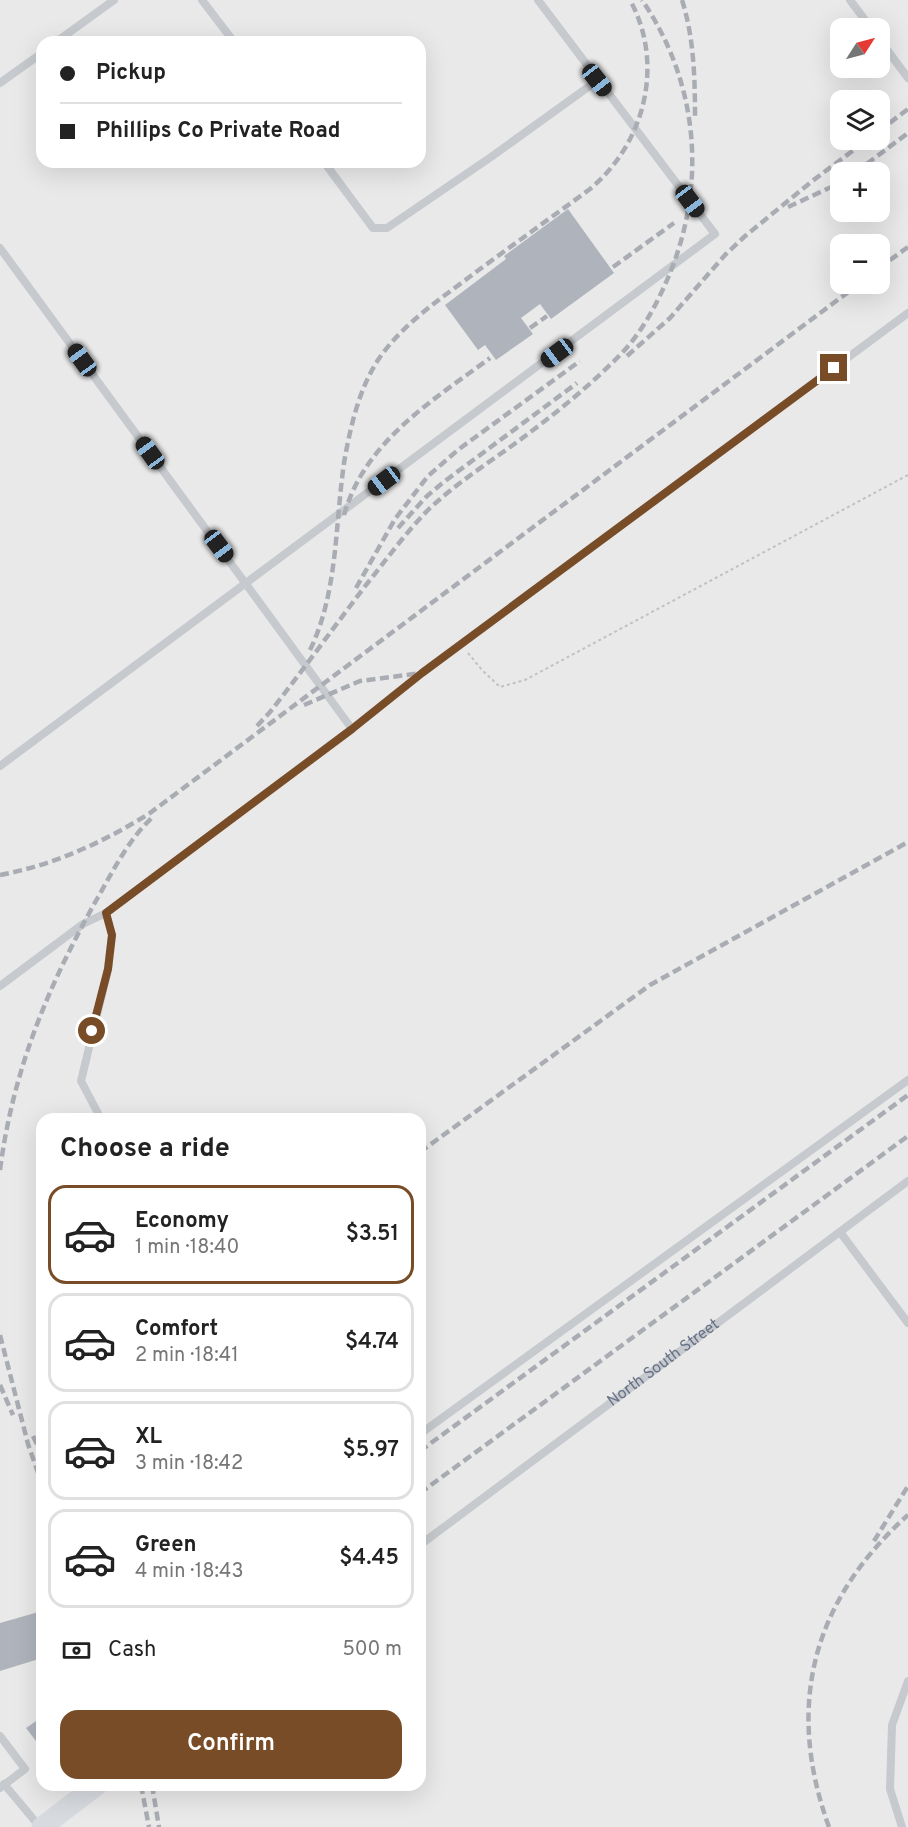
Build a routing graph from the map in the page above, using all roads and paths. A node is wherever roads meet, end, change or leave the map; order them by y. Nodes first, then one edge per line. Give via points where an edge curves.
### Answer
1 (114, 0) edge
2 (202, 0) edge
3 (538, 0) edge
4 (850, 0) edge
5 (864, 18) edge
6 (64, 36) edge
7 (229, 36) edge
8 (890, 54) edge
9 (36, 57) edge
10 (908, 78) edge
11 (597, 80) junction
12 (0, 83) edge
13 (328, 168) edge
14 (0, 248) edge
15 (908, 313) edge
16 (908, 475) edge
17 (246, 583) junction
18 (461, 645) junction
19 (352, 729) junction
20 (0, 766) edge
21 (106, 913) junction
22 (0, 986) edge
23 (908, 1080) edge
24 (98, 1113) edge
25 (908, 1181) edge
26 (840, 1232) junction
27 (908, 1323) edge
28 (426, 1430) edge
29 (426, 1541) edge
30 (908, 1681) edge
31 (0, 1736) edge
32 (2, 1786) edge
33 (89, 1791) edge
34 (41, 1827) edge
35 (902, 1827) edge

1 - 6 lane
2 - 7 lane
3 - 11 lane
4 - 5 lane
8 - 10 lane
9 - 12 lane
11 - 13 lane via 387,228 373,228
11 - 17 lane via 715,234
14 - 17 lane
15 - 18 lane
16 - 18 path via 525,680 500,687
17 - 19 lane
17 - 20 lane
18 - 19 lane
19 - 21 lane
21 - 22 lane via 83,924
21 - 24 lane via 112,935 108,969 81,1081
23 - 28 lane
25 - 26 lane, North South Street
26 - 27 lane
26 - 29 lane, North South Street
30 - 35 lane via 892,1725 890,1789
31 - 32 lane via 25,1769
32 - 34 lane
33 - 34 street

